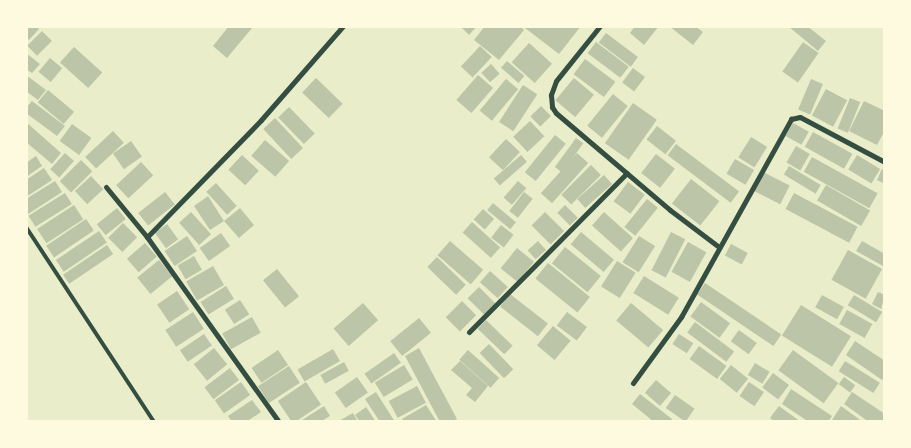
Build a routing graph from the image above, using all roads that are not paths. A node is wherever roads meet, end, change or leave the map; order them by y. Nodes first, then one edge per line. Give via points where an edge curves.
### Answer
1 (343, 26) edge
2 (600, 26) edge
3 (885, 162) edge
4 (627, 173) junction
5 (106, 187) dead end
6 (26, 227) edge
7 (147, 237) junction
8 (719, 247) junction
9 (469, 332) dead end
10 (633, 383) dead end
11 (154, 422) edge
12 (279, 422) edge

1 - 7 street via 261,120
2 - 4 street via 556,81 551,101 556,113
3 - 8 street via 796,117 786,127
4 - 8 street
4 - 9 street
5 - 7 street
6 - 11 lane
7 - 12 street
8 - 10 street via 680,317

